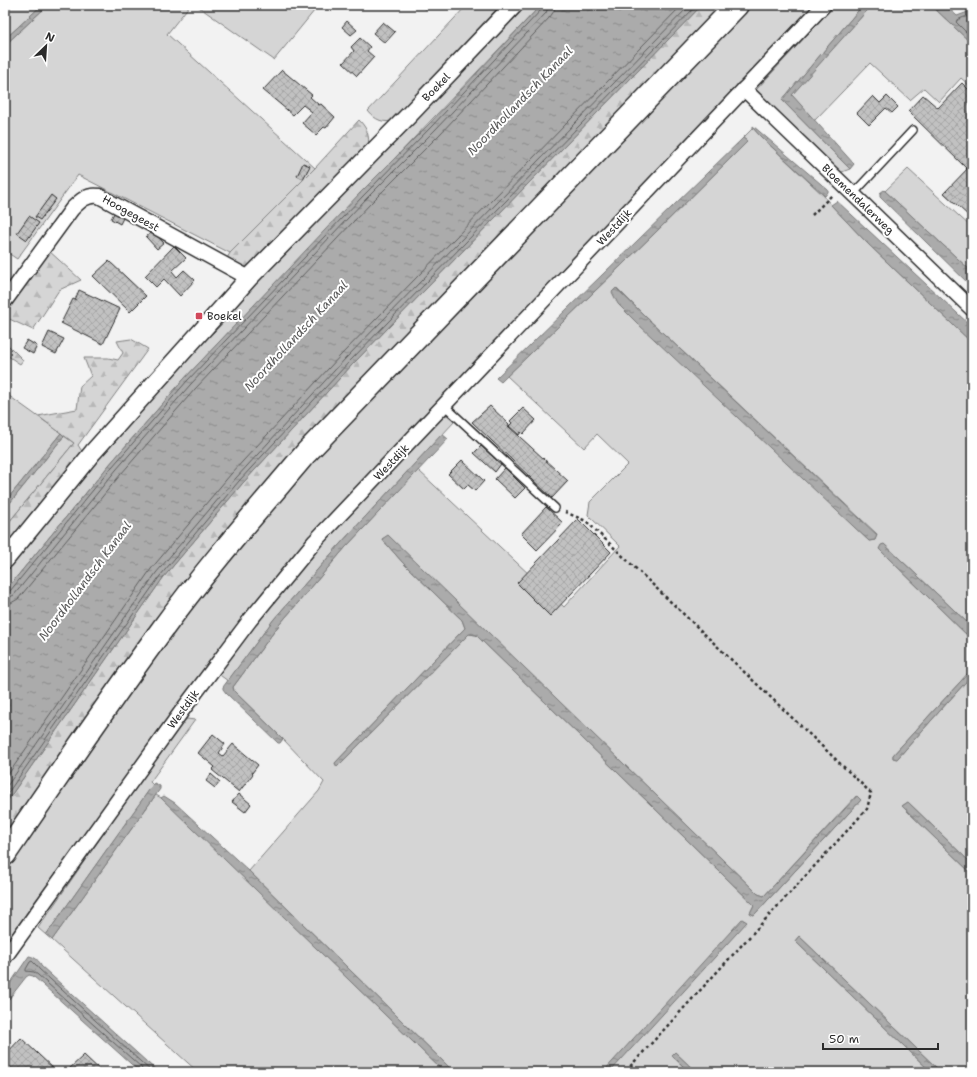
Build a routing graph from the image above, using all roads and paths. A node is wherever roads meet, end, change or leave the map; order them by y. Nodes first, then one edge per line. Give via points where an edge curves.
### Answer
1 (514, 5) edge
2 (737, 5) edge
3 (824, 5) edge
4 (744, 89) junction
5 (913, 130) dead end
6 (848, 189) junction
7 (812, 215) dead end
8 (249, 278) junction
9 (5, 301) edge
10 (972, 309) edge
11 (445, 406) junction
12 (555, 508) joint
13 (5, 560) edge
14 (5, 854) edge
15 (5, 957) edge
16 (625, 1072) edge

1 - 8 street, Boekel
2 - 14 main road via 306,453 161,630
3 - 4 street, Westdijk
4 - 6 street, Bloemendalerweg
4 - 11 street, Westdijk
5 - 6 lane
6 - 7 path
6 - 10 street, Bloemendalerweg
8 - 9 street, Hoogegeest via 99,196 92,195 72,209
8 - 13 street, Boekel via 93,452
11 - 12 lane
11 - 15 street, Westdijk via 315,541 250,620
12 - 16 path via 586,521 871,793 867,809

